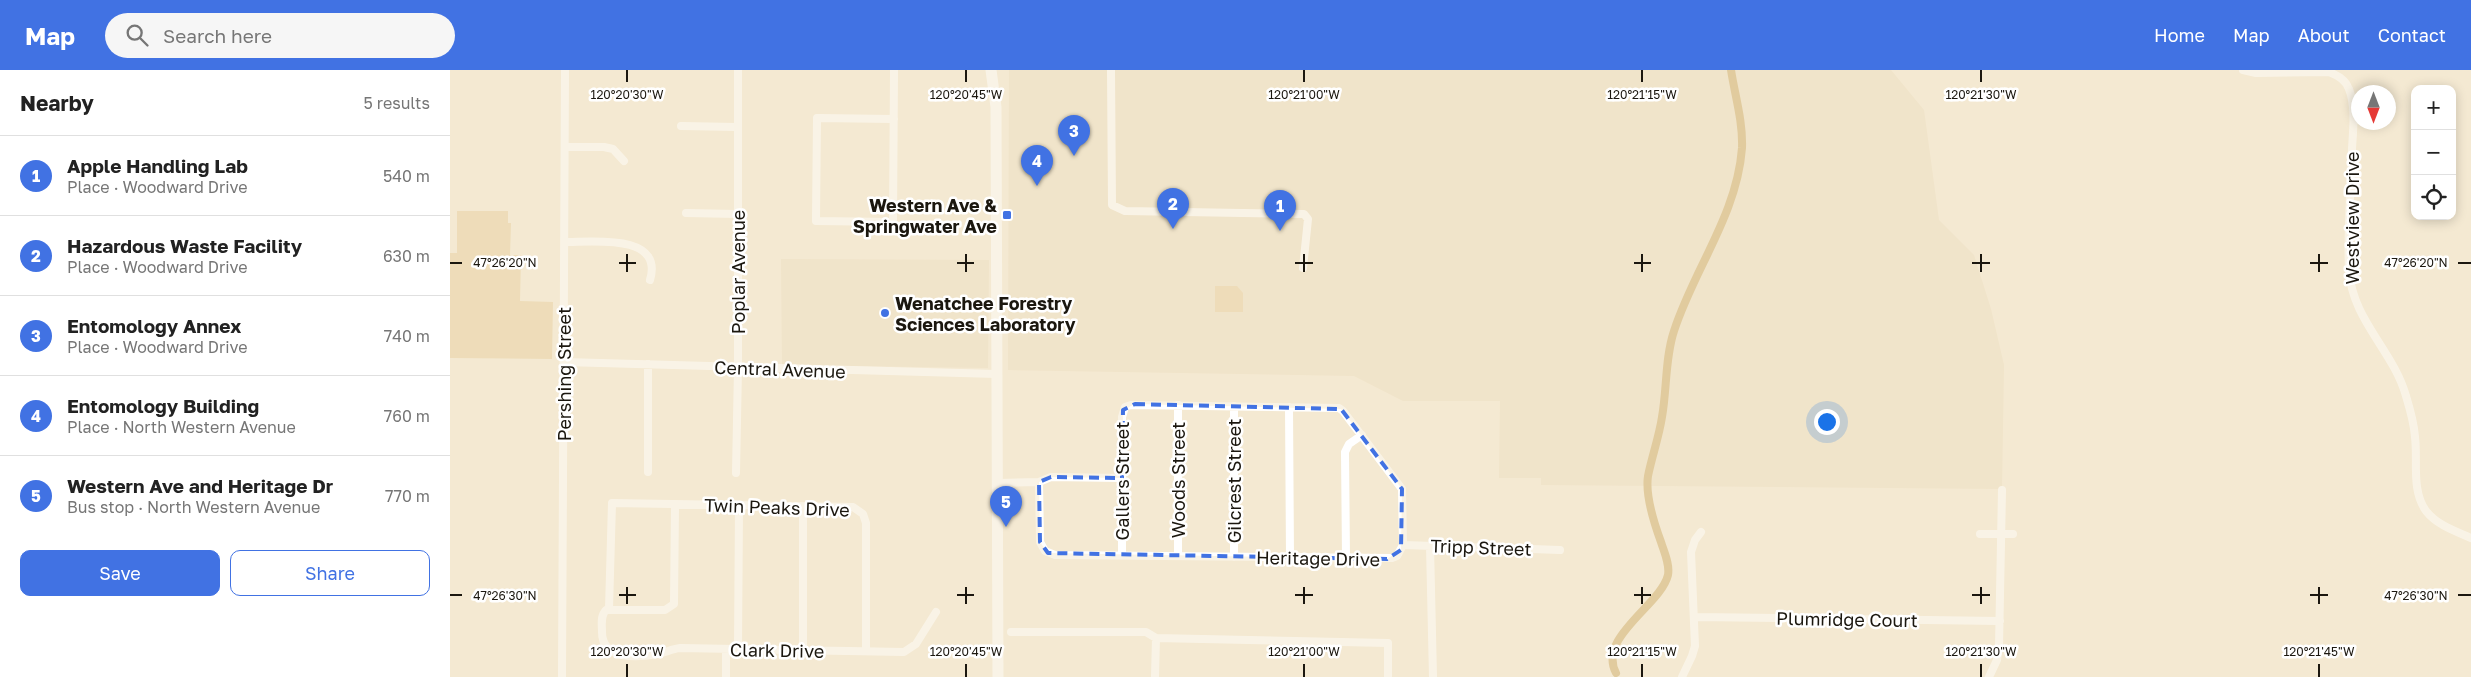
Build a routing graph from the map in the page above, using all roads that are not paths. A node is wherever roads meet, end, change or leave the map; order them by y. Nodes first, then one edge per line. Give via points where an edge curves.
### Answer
1 (565, 70) edge
2 (738, 70) edge
3 (894, 70) edge
4 (991, 70) edge
5 (999, 70) edge
6 (1111, 70) edge
7 (2243, 70) edge
8 (996, 106) junction
9 (894, 119) junction
10 (681, 126) dead end
11 (737, 127) junction
12 (565, 147) junction
13 (624, 161) dead end
14 (686, 213) dead end
15 (738, 214) junction
16 (565, 242) junction
17 (1303, 268) dead end
18 (650, 280) dead end
19 (564, 362) junction
20 (648, 364) junction
21 (738, 368) junction
22 (997, 374) junction
23 (1178, 405) junction
24 (1234, 406) junction
25 (1125, 407) joint
26 (1289, 407) junction
27 (1362, 435) junction
28 (648, 472) dead end
29 (736, 473) dead end
30 (1122, 478) junction
31 (998, 482) junction
32 (1039, 482) junction
33 (2002, 490) dead end
34 (675, 505) junction
35 (739, 506) junction
36 (803, 507) junction
37 (1701, 532) dead end
38 (1980, 534) dead end
39 (2001, 534) junction
40 (2013, 534) dead end
41 (2471, 538) edge
42 (1402, 545) junction
43 (1430, 546) junction
44 (1560, 550) dead end
45 (1122, 555) junction
46 (1178, 556) junction
47 (1234, 556) junction
48 (1290, 558) junction
49 (1346, 558) junction
50 (609, 609) junction
51 (936, 612) dead end
52 (1695, 617) junction
53 (2000, 620) junction
54 (1011, 632) dead end
55 (1156, 638) junction
56 (726, 649) junction
57 (738, 649) junction
58 (803, 650) junction
59 (866, 651) junction
60 (562, 677) edge
61 (726, 677) edge
62 (998, 677) edge
63 (1155, 677) edge
64 (1388, 677) edge
65 (1433, 677) edge
66 (1682, 677) edge
67 (1990, 677) edge

1 - 12 street, Pershing Street
2 - 11 street, Poplar Avenue
3 - 9 street
4 - 8 main road
5 - 8 main road via 1000,94
6 - 17 street via 1112,205 1125,211 1304,214 1308,219
7 - 41 street, Westview Drive via 2256,73 2329,72 2349,87 2353,120 2349,208 2352,292 2365,323 2394,365 2406,396 2415,436 2418,494 2435,520
8 - 22 main road
9 - 9 street via 893,222 816,221 817,118
10 - 11 street
11 - 15 street, Poplar Avenue
12 - 13 street via 613,149
12 - 16 street, Pershing Street
14 - 15 street
15 - 21 street, Poplar Avenue
16 - 18 street via 631,244 648,257 652,266
16 - 19 street, Pershing Street
19 - 20 street, Central Avenue
19 - 60 street, Pershing Street
20 - 21 street, Central Avenue
20 - 28 street
21 - 22 street, Central Avenue
21 - 29 street, Poplar Avenue
22 - 31 main road
23 - 24 street, Heritage Drive
23 - 25 street, Heritage Drive via 1135,404
23 - 46 street, Woods Street
24 - 26 street, Heritage Drive
24 - 47 street, Gilcrest Street
25 - 30 street, Gallers Street via 1122,417
26 - 27 street, Heritage Drive via 1339,408
26 - 48 street
27 - 42 street, Heritage Drive via 1402,489
27 - 49 street via 1349,444 1345,452
30 - 32 street via 1051,477
30 - 45 street, Gallers Street
31 - 32 street
31 - 62 main road
32 - 45 street, Heritage Drive via 1040,542 1045,551 1055,555
33 - 39 street
34 - 35 street, Twin Peaks Drive
34 - 50 street via 674,604 665,610
34 - 50 street, Twin Peaks Drive via 612,503
35 - 36 street, Twin Peaks Drive
35 - 57 street
36 - 58 street
36 - 59 street, Twin Peaks Drive via 853,507 865,518
37 - 52 street via 1691,552
38 - 39 street
39 - 40 street
39 - 53 street
42 - 43 street, Tripp Street
42 - 49 street, Heritage Drive via 1397,556 1392,558
43 - 44 street, Tripp Street
43 - 65 street
45 - 46 street, Heritage Drive
46 - 47 street, Heritage Drive
47 - 48 street, Heritage Drive
48 - 49 street, Heritage Drive
50 - 56 street, Clark Drive via 602,617 603,643 613,653 654,655 680,648
51 - 59 street, Clark Drive via 913,648 904,652
52 - 53 street, Plumridge Court
52 - 66 street via 1692,656
53 - 67 street via 1997,660
54 - 55 street via 1146,632
55 - 63 street
55 - 64 street via 1388,643
56 - 57 street, Clark Drive
56 - 61 street
57 - 58 street, Clark Drive
58 - 59 street, Clark Drive

